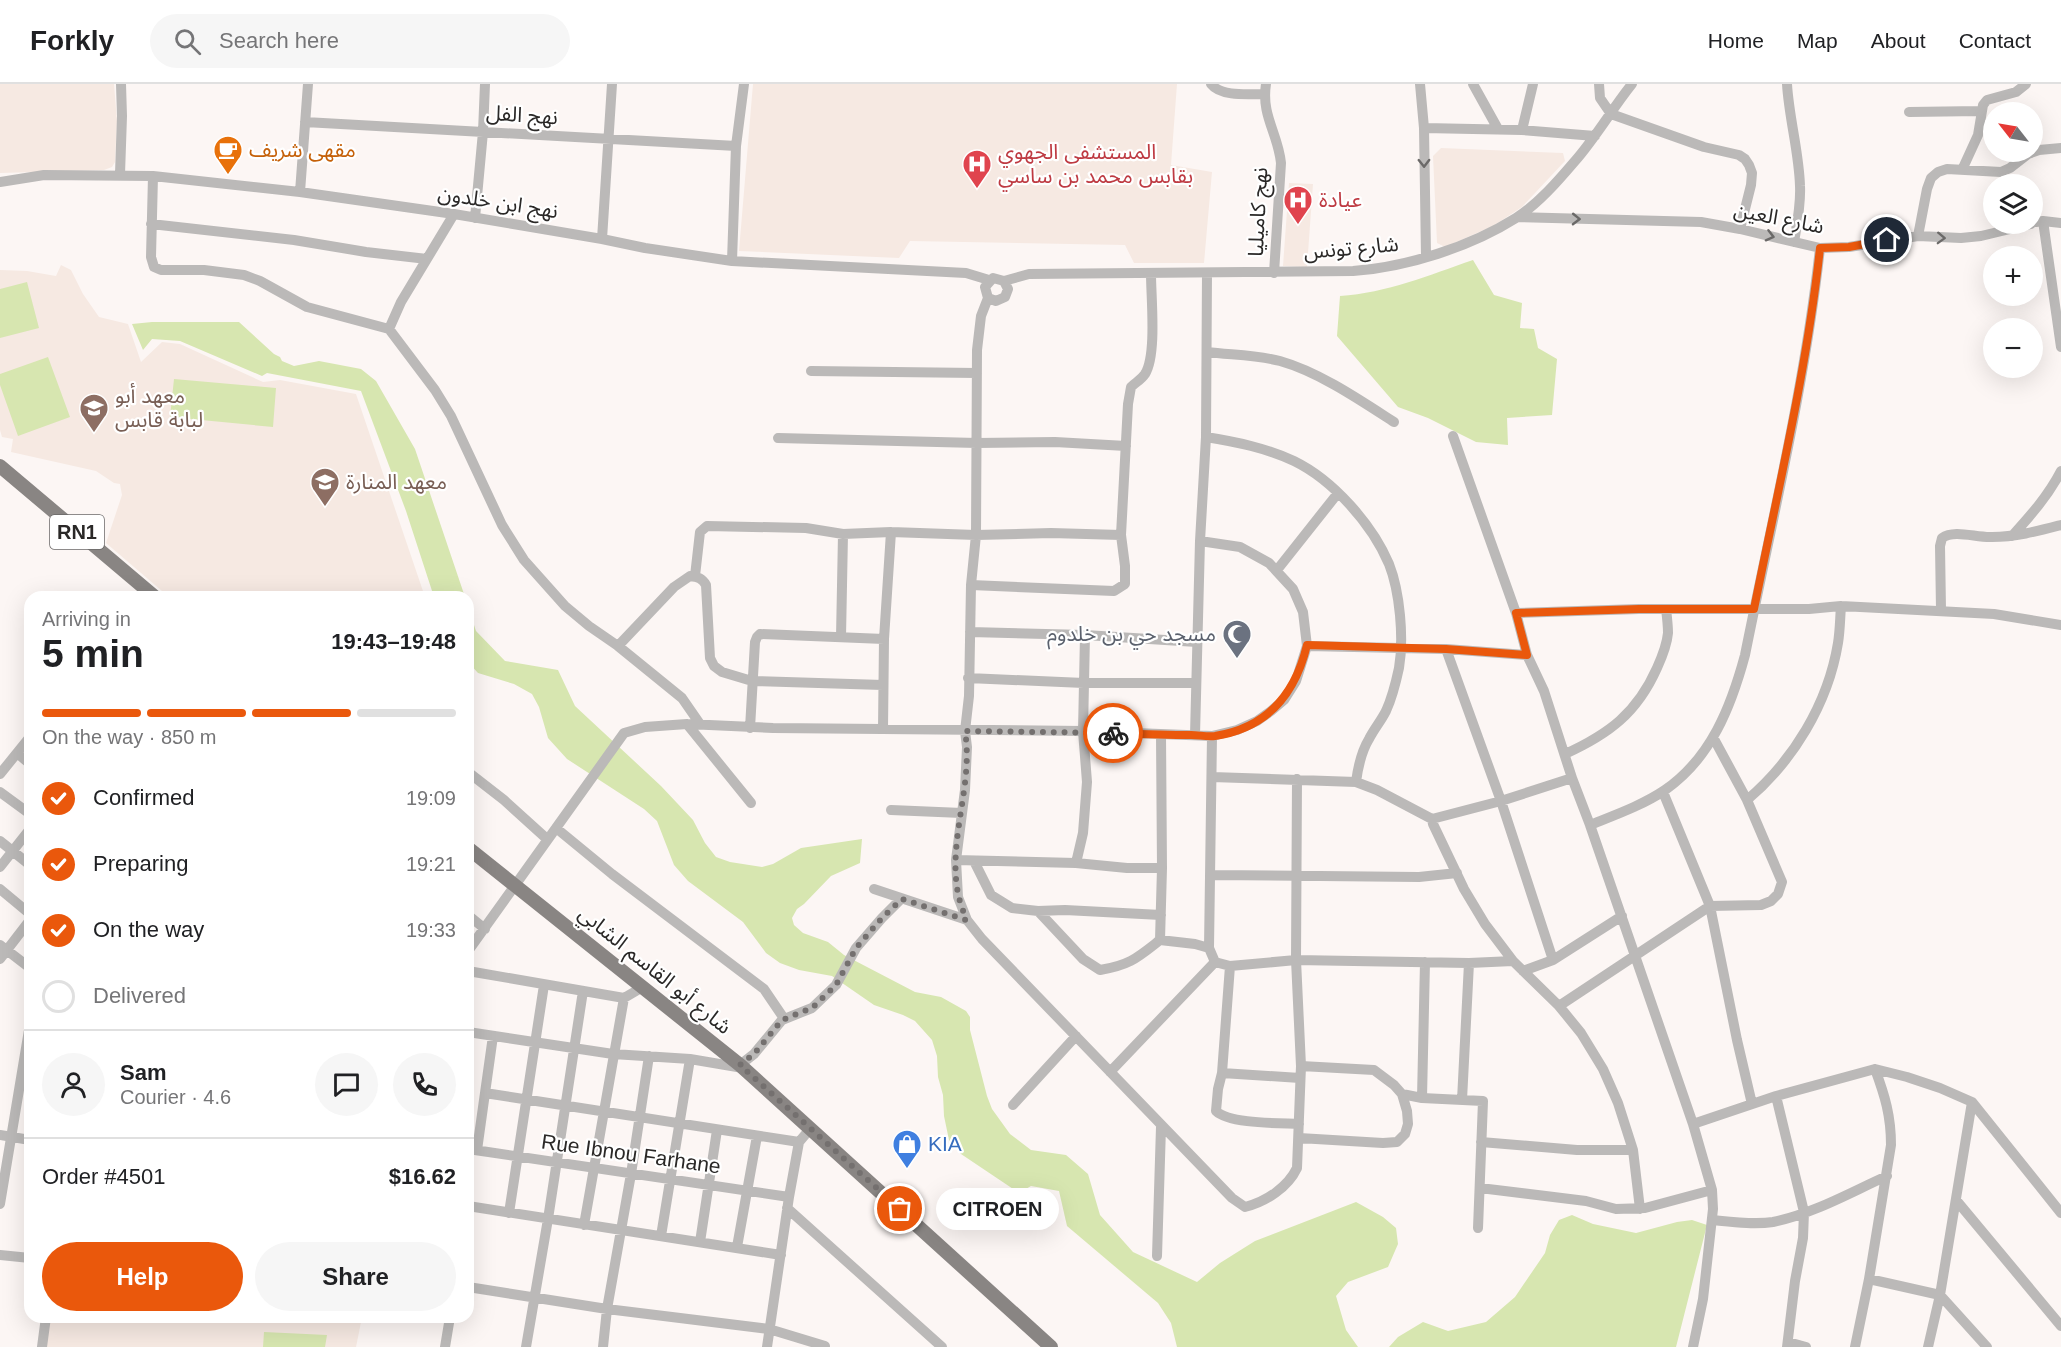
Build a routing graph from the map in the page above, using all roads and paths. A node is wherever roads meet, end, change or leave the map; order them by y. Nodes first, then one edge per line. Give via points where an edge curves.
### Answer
1 (121, 84) edge
2 (308, 84) edge
3 (485, 84) edge
4 (612, 84) edge
5 (744, 84) edge
6 (1211, 84) edge
7 (1420, 84) edge
8 (1473, 84) edge
9 (1533, 84) edge
10 (1599, 84) edge
11 (1632, 84) edge
12 (1786, 84) edge
13 (2026, 84) edge
14 (1265, 89) edge
15 (1980, 111) junction
16 (1909, 112) dead end
17 (1611, 114) junction
18 (305, 123) junction
19 (1424, 128) junction
20 (1498, 129) junction
21 (1522, 130) junction
22 (483, 132) junction
23 (1595, 136) junction
24 (608, 140) junction
25 (736, 147) junction
26 (2061, 148) edge
27 (1962, 170) junction
28 (120, 174) junction
29 (153, 176) junction
30 (0, 182) edge
31 (300, 192) junction
32 (454, 214) junction
33 (1518, 217) junction
34 (475, 218) junction
35 (2043, 222) edge
36 (2061, 223) edge
37 (151, 224) junction
38 (1740, 229) junction
39 (1989, 234) edge
40 (2037, 234) edge
41 (1918, 236) junction
42 (602, 239) junction
43 (1794, 242) junction
44 (1820, 248) junction
45 (1426, 256) junction
46 (427, 259) junction
47 (732, 261) junction
48 (1207, 273) junction
49 (1274, 273) junction
50 (1151, 274) junction
51 (989, 280) junction
52 (1004, 281) junction
53 (988, 298) junction
54 (389, 329) junction
55 (2061, 347) edge
56 (1207, 352) junction
57 (811, 371) dead end
58 (977, 373) junction
59 (1394, 423) dead end
60 (1453, 436) dead end
61 (778, 438) dead end
62 (1206, 438) junction
63 (977, 443) junction
64 (1126, 446) junction
65 (0, 466) edge
66 (2061, 471) edge
67 (1338, 493) junction
68 (2061, 525) edge
69 (891, 532) junction
70 (843, 534) junction
71 (976, 535) junction
72 (1120, 535) junction
73 (2012, 536) junction
74 (1200, 541) junction
75 (1277, 570) junction
76 (695, 576) junction
77 (971, 585) junction
78 (143, 591) edge
79 (1841, 606) junction
80 (1666, 609) junction
81 (1754, 609) junction
82 (1941, 610) junction
83 (1516, 613) junction
84 (2061, 625) edge
85 (970, 632) junction
86 (1085, 635) junction
87 (841, 637) junction
88 (884, 639) junction
89 (1197, 642) junction
90 (1307, 645) junction
91 (618, 646) junction
92 (1400, 648) junction
93 (1446, 649) junction
94 (1527, 655) junction
95 (968, 678) junction
96 (752, 681) junction
97 (1084, 683) junction
98 (1196, 683) junction
99 (883, 685) junction
100 (687, 724) junction
101 (700, 724) junction
102 (750, 728) junction
103 (882, 729) junction
104 (965, 731) junction
105 (1083, 731) junction
106 (1161, 735) junction
107 (1195, 735) junction
108 (1212, 736) junction
109 (1713, 737) junction
110 (24, 744) edge
111 (17, 753) junction
112 (1565, 754) junction
113 (24, 759) edge
114 (1, 771) edge
115 (474, 777) edge
116 (1212, 777) junction
117 (1572, 778) junction
118 (1297, 779) junction
119 (1356, 782) junction
120 (0, 792) edge
121 (1663, 792) junction
122 (1747, 800) junction
123 (1501, 801) junction
124 (751, 803) dead end
125 (24, 810) edge
126 (891, 810) dead end
127 (962, 813) junction
128 (1432, 819) junction
129 (1590, 825) junction
130 (556, 828) junction
131 (24, 836) edge
132 (547, 839) junction
133 (0, 841) edge
134 (12, 851) junction
135 (474, 855) edge
136 (24, 860) edge
137 (956, 860) junction
138 (974, 861) junction
139 (1076, 863) junction
140 (0, 867) edge
141 (1162, 868) junction
142 (1457, 873) junction
143 (1210, 875) junction
144 (1297, 877) junction
145 (516, 886) junction
146 (874, 889) dead end
147 (0, 890) edge
148 (902, 899) junction
149 (1710, 906) junction
150 (24, 909) edge
151 (1038, 911) junction
152 (1161, 915) junction
153 (1622, 916) junction
154 (474, 920) edge
155 (966, 920) junction
156 (24, 927) edge
157 (485, 929) junction
158 (1160, 940) junction
159 (474, 943) edge
160 (1209, 948) junction
161 (2, 951) edge
162 (1635, 956) junction
163 (1296, 960) junction
164 (1553, 960) junction
165 (1513, 961) junction
166 (1215, 962) junction
167 (1425, 962) junction
168 (1469, 963) junction
169 (24, 964) edge
170 (1230, 966) junction
171 (1523, 971) junction
172 (474, 972) edge
173 (544, 985) junction
174 (641, 988) junction
175 (583, 991) junction
176 (624, 998) junction
177 (1559, 1006) junction
178 (782, 1020) junction
179 (474, 1033) edge
180 (493, 1036) junction
181 (1076, 1036) junction
182 (535, 1042) junction
183 (574, 1049) junction
184 (613, 1054) junction
185 (649, 1056) junction
186 (690, 1059) junction
187 (24, 1062) edge
188 (742, 1066) junction
189 (1301, 1066) junction
190 (1875, 1069) junction
191 (1110, 1072) junction
192 (1222, 1072) junction
193 (1300, 1078) junction
194 (486, 1093) junction
195 (1402, 1094) junction
196 (1776, 1096) junction
197 (1422, 1098) junction
198 (526, 1100) junction
199 (1462, 1100) junction
200 (1972, 1101) junction
201 (1752, 1104) junction
202 (1013, 1105) dead end
203 (564, 1106) junction
204 (603, 1111) junction
205 (640, 1118) junction
206 (679, 1124) junction
207 (1299, 1124) junction
208 (1693, 1124) junction
209 (1161, 1126) junction
210 (810, 1129) junction
211 (717, 1130) junction
212 (0, 1135) edge
213 (757, 1136) junction
214 (12, 1137) junction
215 (1299, 1138) junction
216 (24, 1139) edge
217 (474, 1141) edge
218 (799, 1142) junction
219 (1481, 1142) junction
220 (474, 1149) edge
221 (1633, 1150) junction
222 (518, 1157) junction
223 (556, 1163) junction
224 (594, 1168) junction
225 (631, 1174) junction
226 (1887, 1176) junction
227 (670, 1179) junction
228 (709, 1184) junction
229 (1480, 1188) junction
230 (747, 1190) junction
231 (1712, 1190) junction
232 (1956, 1200) junction
233 (788, 1202) junction
234 (0, 1204) edge
235 (1640, 1209) junction
236 (474, 1210) edge
237 (1804, 1212) junction
238 (508, 1213) junction
239 (2061, 1213) edge
240 (548, 1219) junction
241 (1712, 1220) junction
242 (584, 1225) junction
243 (1478, 1228) dead end
244 (621, 1230) junction
245 (661, 1236) junction
246 (700, 1242) junction
247 (737, 1247) junction
248 (0, 1255) edge
249 (781, 1255) junction
250 (1157, 1256) dead end
251 (24, 1257) edge
252 (1869, 1279) junction
253 (474, 1288) edge
254 (1940, 1295) junction
255 (535, 1299) junction
256 (607, 1310) junction
257 (45, 1323) edge
258 (449, 1323) edge
259 (2061, 1326) edge
260 (769, 1329) junction
261 (1787, 1344) edge
262 (825, 1346) edge
263 (42, 1347) edge
264 (445, 1347) edge
265 (526, 1347) edge
266 (603, 1347) edge
267 (767, 1347) edge
268 (942, 1347) edge
269 (1051, 1347) edge
270 (1693, 1347) edge
271 (1806, 1347) edge
272 (1855, 1347) edge
273 (1928, 1347) edge
274 (1987, 1347) edge

1 - 28 street
2 - 18 street
3 - 22 street
4 - 24 street
5 - 25 street
6 - 14 street via 1223,91
7 - 19 street
8 - 20 street
9 - 21 street
10 - 17 street via 1600,98
11 - 17 street, شارع تونس
12 - 43 street via 1800,188
13 - 15 street via 2016,92 1987,100
14 - 49 street, نهج كاميليا via 1268,121 1281,163
15 - 16 street
15 - 27 street via 1978,135
17 - 23 street, شارع تونس
17 - 38 street via 1745,159 1752,173
18 - 22 street, نهج الفل
18 - 31 street
19 - 20 street
19 -> 45 street
20 - 21 street
21 - 23 street
22 - 24 street, نهج الفل
22 - 34 street
23 - 33 street, شارع تونس via 1556,182
24 - 25 street, نهج الفل
24 - 42 street
25 - 47 street
26 - 27 street via 2028,154 2001,172
27 - 41 street via 1947,169 1931,178
28 - 29 street, نهج ابن خلدون
28 - 30 street, نهج ابن خلدون via 44,175
29 - 31 street, نهج ابن خلدون
29 - 37 street
31 - 32 street, نهج ابن خلدون
32 - 34 street, نهج ابن خلدون
32 - 46 street
33 -> 38 street, شارع العين via 1701,222
33 - 45 street, شارع تونس via 1483,237
34 - 42 street, نهج ابن خلدون
35 - 36 street, شارع العين
37 - 46 street
37 - 54 street via 152,263 157,270 244,275 307,307
38 -> 43 street, شارع العين
41 -> 39 street, شارع العين via 1961,238
40 - 55 street
41 - 44 street, شارع العين
42 - 47 street, نهج ابن خلدون
43 - 44 street, شارع العين
44 - 81 street via 1792,420
45 - 49 street, شارع تونس via 1380,269
46 - 54 street
47 - 51 street, نهج ابن خلدون via 966,273
48 - 49 street, شارع تونس
48 - 50 street, شارع تونس
48 - 56 street
50 - 52 street, شارع تونس via 1029,274
50 - 64 street via 1150,364 1142,379 1131,387
51 - 52 street
51 - 53 street via 985,286
52 - 53 street via 1008,289 1005,297 996,301
53 - 58 street via 981,316
54 - 91 street via 451,416 502,525 521,556 565,606
56 - 59 street via 1291,365 1346,392
56 - 62 street
57 - 58 street
58 - 63 street
60 - 83 street
61 - 63 street
62 - 67 street via 1260,448 1297,462
62 - 74 street
63 - 64 street
63 - 71 street
64 - 72 street
65 - 78 main road, RN1
66 - 73 street via 2034,513
67 - 75 street
67 - 92 street via 1360,518 1389,565 1397,600
68 - 73 street
69 - 70 street
69 - 71 street
69 - 88 street
70 - 76 street via 806,528 707,526 700,532
70 - 87 street
71 - 72 street
71 - 77 street
72 - 77 street via 1125,584 1114,591
73 - 82 street via 1955,533 1942,538
74 - 75 street via 1240,547
74 - 89 street
75 - 90 street via 1298,597 1304,612
76 - 91 street via 674,587
76 - 96 street via 706,585 710,658 714,666
77 - 85 street
79 - 81 street
79 - 82 street
79 - 122 street via 1838,643 1822,698 1785,762
80 - 81 street
80 - 83 street
80 - 112 street via 1668,634 1661,658 1639,700 1610,730
81 - 109 street via 1736,688
82 - 84 street
83 - 94 street
85 - 86 street
85 - 95 street
86 - 89 street
86 - 97 street
87 - 88 street
87 - 96 street via 760,634 755,642
88 - 99 street
89 - 98 street
90 - 92 street
90 - 108 street via 1296,681 1284,700 1257,721
91 - 101 street via 682,698
92 - 93 street
92 - 119 street via 1393,693 1367,740
93 - 94 street
93 - 123 street
94 - 112 street
95 - 97 street
95 - 104 street
96 - 99 street
96 - 102 street
97 - 98 street
97 - 105 street
98 - 107 street
99 - 103 street
100 - 101 street
100 - 124 street
100 - 130 street via 624,733
101 - 102 street
102 - 103 street
103 - 104 street
104 - 105 street
104 - 127 street
105 - 106 street
105 - 139 street via 1087,782
106 - 107 street
106 - 141 street
107 - 108 street
108 - 116 street
109 - 121 street via 1693,767
109 - 122 street
110 - 111 street
111 - 113 street
111 - 114 street
112 - 117 street
115 - 132 street
116 - 118 street
116 - 143 street
117 - 123 street
117 - 129 street
118 - 119 street
118 - 144 street
119 - 128 street
120 - 125 street
121 - 129 street
121 - 149 street
122 - 149 street via 1782,882 1778,894 1761,905
123 - 128 street
123 - 164 street
126 - 127 street
127 - 137 street
128 - 142 street
129 - 153 street
130 - 132 street
130 - 178 street via 764,989
131 - 134 street
132 - 145 street
133 - 134 street
134 - 136 street
134 - 140 street
135 - 145 main road, شارع أبو القاسم الشابي
137 - 138 street
137 - 155 street via 958,897
138 - 139 street
138 - 151 street via 991,895 1012,908
139 - 141 street
141 - 152 street
142 - 144 street via 1419,877
142 - 165 street via 1485,924
143 - 144 street
143 - 160 street
144 - 163 street
145 - 157 street
145 - 174 main road, شارع أبو القاسم الشابي
146 - 148 street
147 - 150 street
148 - 155 street
148 - 178 street via 856,948 836,985 812,1008
149 - 162 street
149 - 201 street
151 - 152 street
151 - 158 street via 1083,959 1100,970 1133,961
152 - 158 street
153 - 162 street
153 - 164 street
154 - 157 street
155 - 181 street
156 - 161 street
157 - 159 street
158 - 160 street
160 - 166 street
161 - 169 street
162 - 177 street
162 - 208 street
163 - 167 street
163 - 170 street
163 - 189 street
164 - 171 street
165 - 168 street
165 - 171 street
166 - 170 street
166 - 191 street
167 - 168 street
167 - 197 street
168 - 199 street
170 - 192 street
171 - 177 street
172 - 173 street
173 - 175 street
173 - 182 street
174 - 176 street
174 - 188 main road, شارع أبو القاسم الشابي
175 - 176 street
175 - 183 street
176 - 184 street
177 - 221 street via 1604,1068
178 - 188 street
179 - 180 street
180 - 182 street
180 - 194 street
181 - 191 street
181 - 202 street
182 - 183 street
182 - 198 street
183 - 184 street
183 - 203 street
184 - 185 street
184 - 204 street
185 - 186 street
185 - 205 street
186 - 188 street
186 - 206 street
187 - 214 street
188 - 210 main road, شارع أبو القاسم الشابي
189 - 193 street
189 - 195 street via 1374,1070
190 - 196 street
190 - 200 street via 1918,1080
190 - 226 street via 1891,1124
191 - 209 street
192 - 193 street
192 - 207 street via 1216,1112 1221,1116
193 - 207 street
194 - 198 street
194 - 217 street
195 - 197 street
195 - 215 street via 1408,1124 1397,1142
196 - 201 street
196 - 237 street
197 - 199 street
198 - 203 street
198 - 222 street
199 - 219 street via 1483,1101
200 - 232 street
200 - 239 street
201 - 208 street
203 - 204 street
203 - 223 street
204 - 205 street
204 - 224 street
205 - 206 street
205 - 225 street
206 - 211 street
206 - 227 street
207 - 215 street
208 - 231 street
209 - 215 street via 1245,1207 1255,1205 1291,1180 1297,1168
209 - 250 street
210 - 218 street
210 - 269 main road, شارع أبو القاسم الشابي
211 - 213 street
211 - 228 street
212 - 214 street
213 - 218 street
213 - 230 street
214 - 216 street
214 - 234 street
218 - 233 street
219 - 221 street
219 - 229 street
220 - 222 street, Rue Ibnou Farhane
221 - 235 street
222 - 223 street, Rue Ibnou Farhane
222 - 238 street
223 - 224 street, Rue Ibnou Farhane
223 - 240 street
224 - 225 street, Rue Ibnou Farhane
224 - 242 street
225 - 227 street, Rue Ibnou Farhane
225 - 244 street
226 - 237 street
226 - 252 street
227 - 228 street, Rue Ibnou Farhane
227 - 245 street
228 - 230 street, Rue Ibnou Farhane
228 - 246 street
229 - 235 street via 1586,1201 1616,1209
229 - 243 street
230 - 233 street, Rue Ibnou Farhane
230 - 247 street
231 - 235 street
231 - 241 street
232 - 254 street
232 - 259 street
233 - 249 street
233 - 268 street
236 - 238 street
237 - 241 street via 1771,1222
237 - 261 street
238 - 240 street
240 - 242 street
240 - 255 street
241 - 270 street
242 - 244 street
244 - 245 street
244 - 256 street
245 - 246 street
246 - 247 street
247 - 249 street
248 - 251 street
249 - 260 street
252 - 254 street
252 - 272 street
253 - 255 street
254 - 273 street
254 - 274 street
255 - 256 street
255 - 265 street
256 - 260 street
256 - 266 street
257 - 263 street
258 - 264 street
260 - 262 street
260 - 267 street
261 - 271 street

